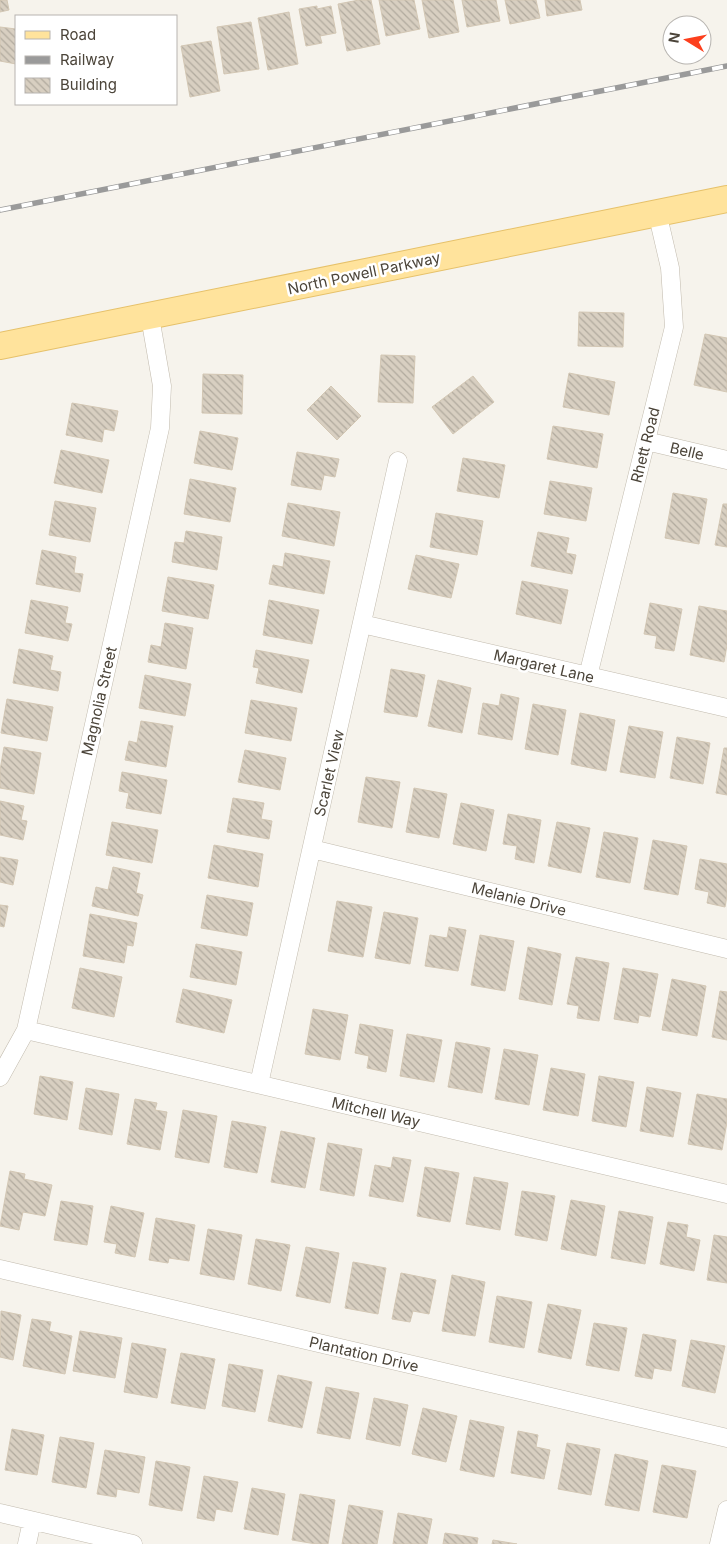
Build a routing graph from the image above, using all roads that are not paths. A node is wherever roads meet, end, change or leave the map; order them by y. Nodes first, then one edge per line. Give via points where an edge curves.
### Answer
1 (727, 199) edge
2 (657, 212) junction
3 (150, 317) junction
4 (0, 346) edge
5 (646, 441) junction
6 (727, 460) edge
7 (398, 461) dead end
8 (362, 624) junction
9 (588, 676) junction
10 (727, 708) edge
11 (312, 849) junction
12 (727, 949) edge
13 (26, 1030) junction
14 (0, 1077) edge
15 (258, 1084) junction
16 (727, 1194) edge
17 (0, 1269) edge
18 (727, 1438) edge
19 (727, 1510) edge
20 (0, 1513) edge
21 (32, 1521) junction
22 (27, 1544) edge
23 (133, 1544) edge
24 (719, 1544) edge

1 - 2 main road, North Powell Parkway
2 - 3 main road, North Powell Parkway
2 - 5 street, Rhett Road via 670,268 674,327
3 - 4 main road, North Powell Parkway
3 - 13 street, Magnolia Street via 162,386 160,428
5 - 6 street, Belle
5 - 9 street, Rhett Road
7 - 8 street, Scarlet View
8 - 9 street, Margaret Lane
8 - 11 street, Scarlet View
9 - 10 street, Margaret Lane
11 - 12 street, Melanie Drive
11 - 15 street, Scarlet View
13 - 14 street, Magnolia Street
13 - 15 street, Mitchell Way
15 - 16 street, Mitchell Way
17 - 18 street, Plantation Drive
19 - 24 street
20 - 21 street
21 - 22 street
21 - 23 street

